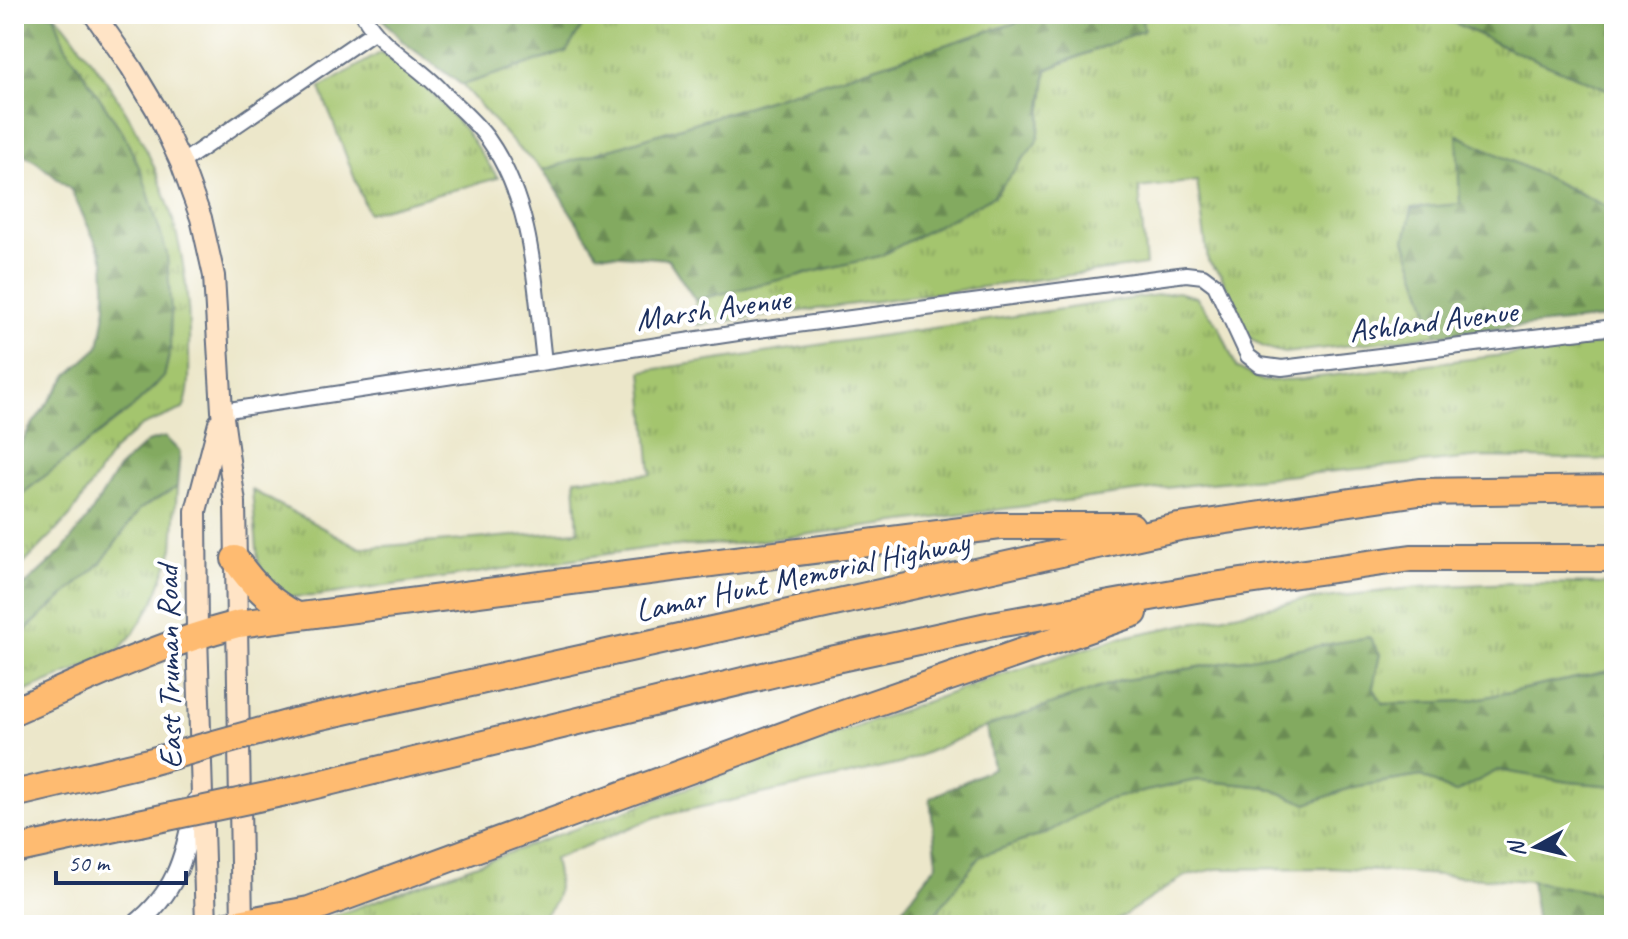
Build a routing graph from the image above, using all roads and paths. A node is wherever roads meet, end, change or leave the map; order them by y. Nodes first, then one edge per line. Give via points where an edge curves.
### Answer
1 (94, 14) edge
2 (363, 14) edge
3 (373, 32) junction
4 (181, 163) junction
5 (1614, 327) edge
6 (544, 362) junction
7 (1260, 365) joint
8 (222, 411) junction
9 (1614, 489) edge
10 (1179, 527) junction
11 (1614, 558) edge
12 (235, 559) junction
13 (1213, 586) junction
14 (297, 616) junction
15 (238, 624) junction
16 (197, 634) junction
17 (14, 711) edge
18 (202, 779) junction
19 (14, 794) edge
20 (14, 850) edge
21 (300, 918) edge
22 (237, 924) edge
23 (135, 925) edge
24 (206, 925) edge

1 - 4 main road, East Truman Road via 156,109
2 - 3 street
3 - 4 street
3 - 6 street via 437,85 487,138 512,181 528,235
4 - 8 main road, East Truman Road via 214,276
5 - 7 street, Ashland Avenue via 1282,368
6 - 7 street, Marsh Avenue via 1186,274 1203,276 1215,285 1248,356
6 - 8 street, Marsh Avenue
8 - 12 main road, East Truman Road via 235,503
8 - 16 main road, East Truman Road via 196,511
9 - 10 highway, Lamar Hunt Memorial Highway via 1419,492
10 - 14 highway via 1000,526
10 - 19 highway, Lamar Hunt Memorial Highway, bridge via 294,722
11 - 13 highway via 1411,558
12 - 14 highway via 272,603
12 - 15 main road, East Truman Road
13 - 20 highway, bridge via 817,663 295,790
13 - 21 highway via 823,721
14 - 15 highway
15 - 16 highway
15 - 22 main road, East Truman Road
16 - 17 highway
16 - 18 main road, East Truman Road
18 - 23 street via 173,884
18 - 24 main road, East Truman Road
21 - 22 highway

